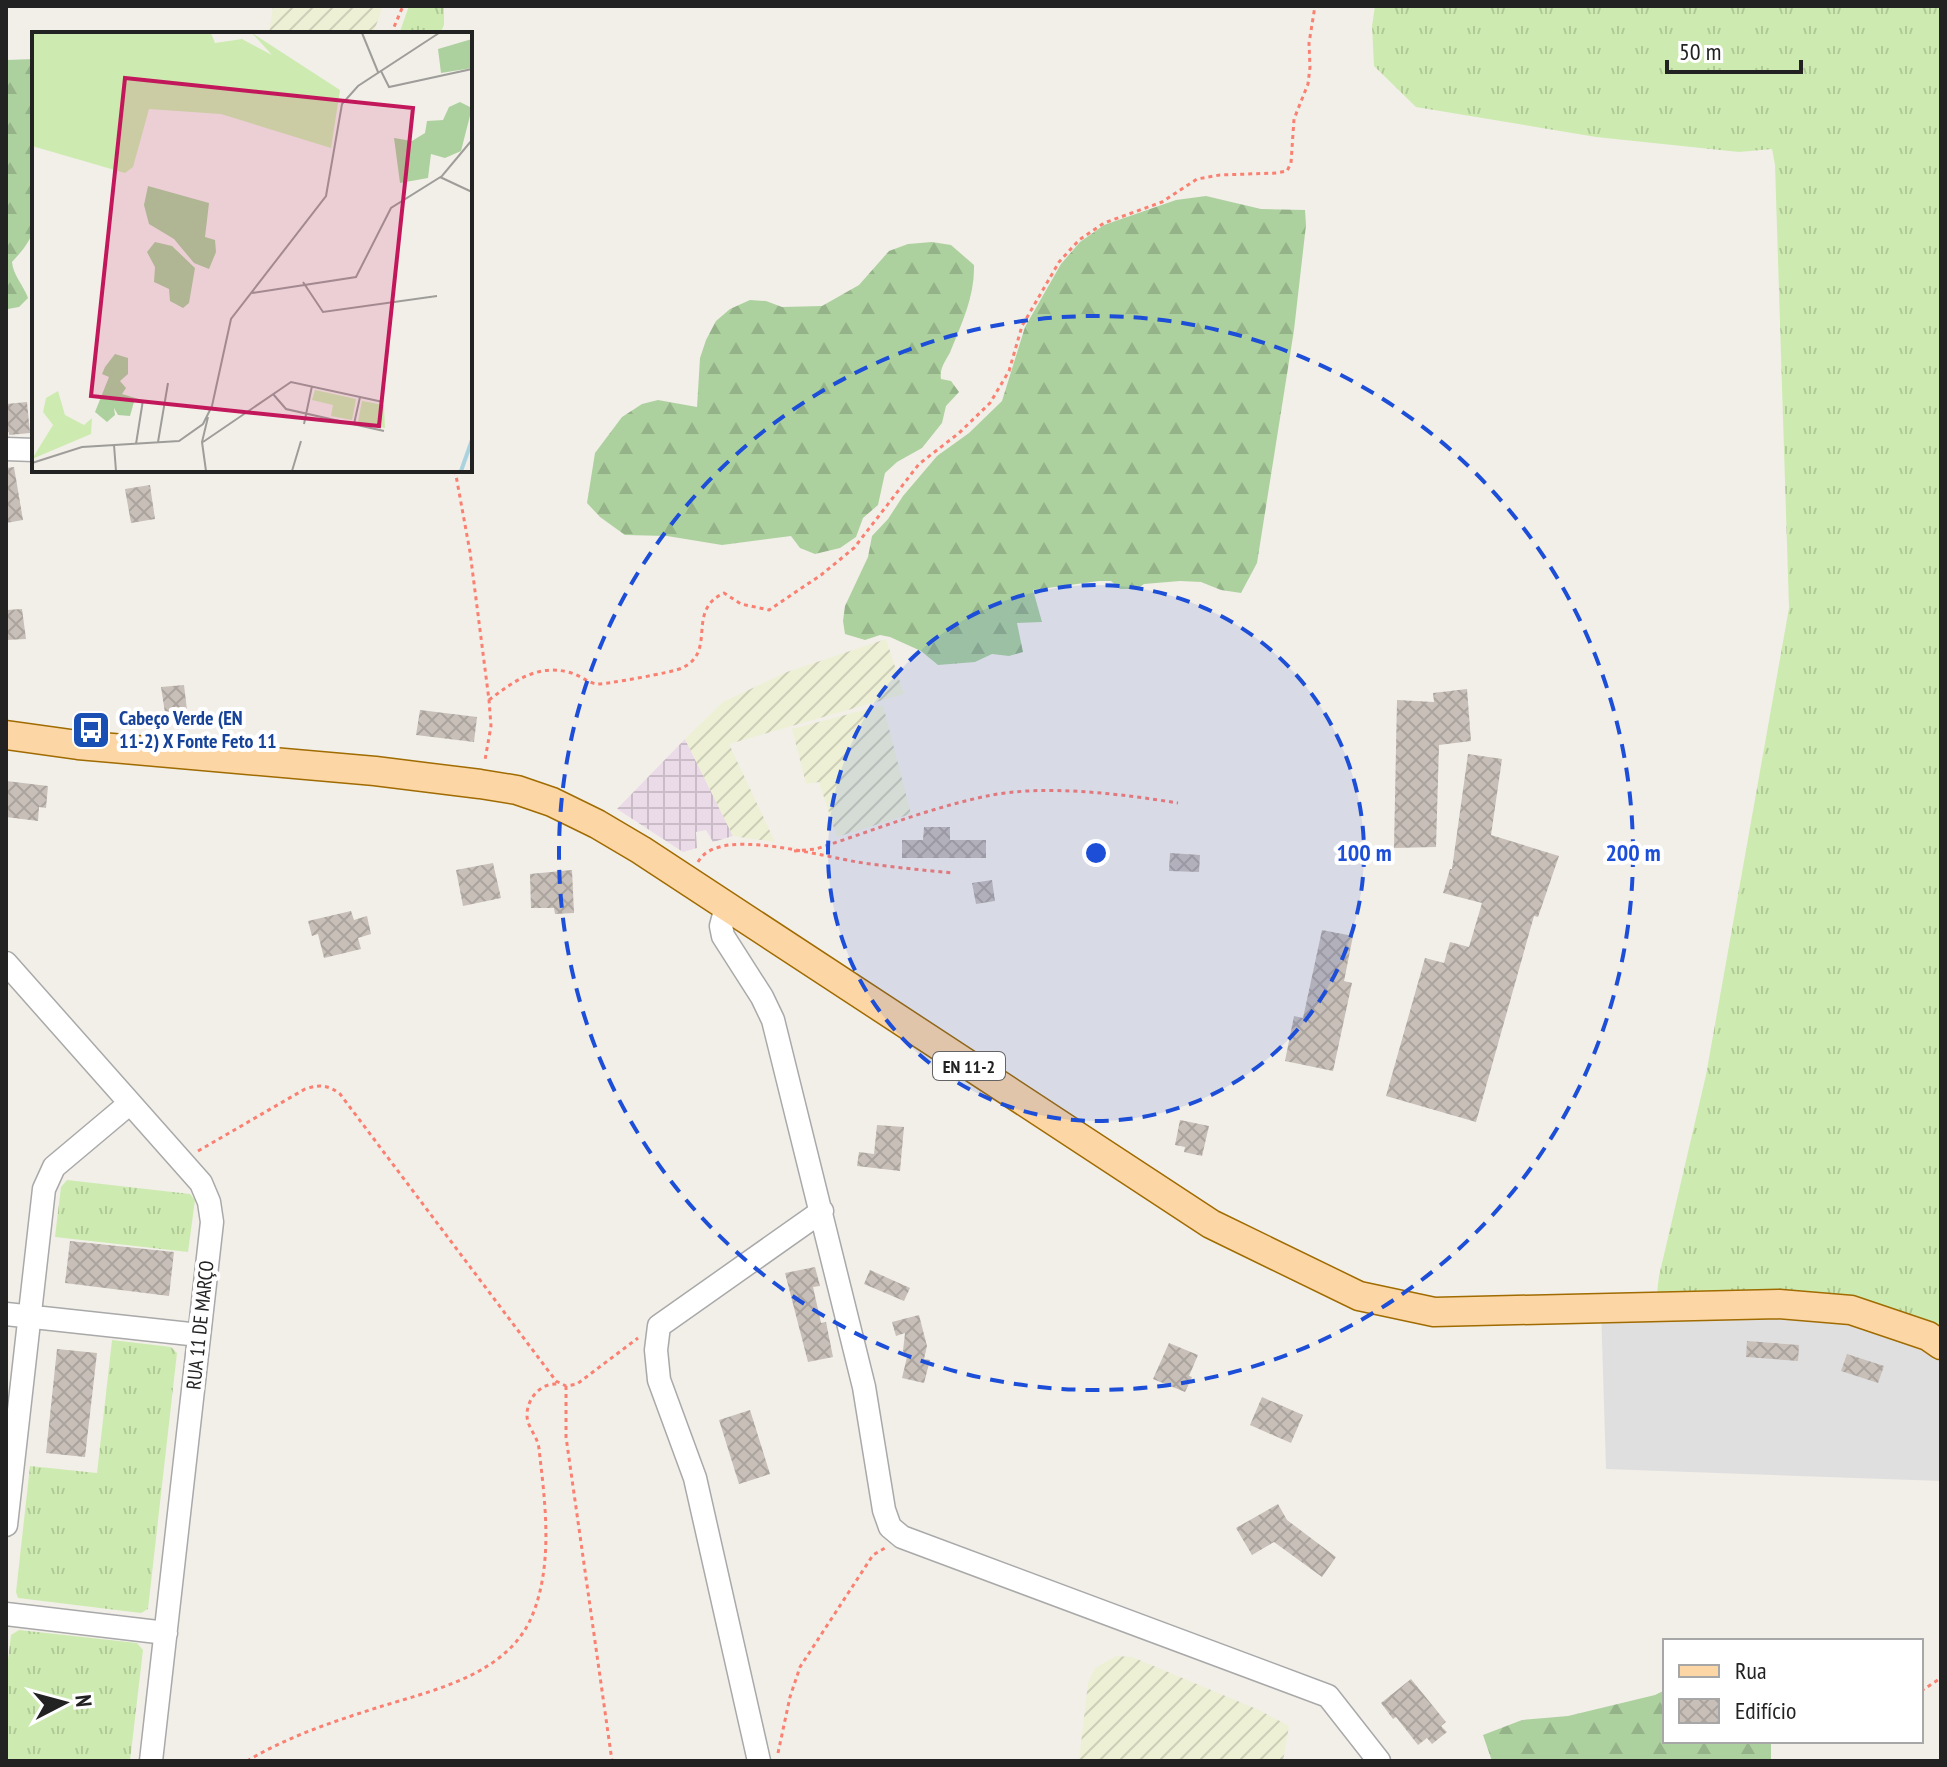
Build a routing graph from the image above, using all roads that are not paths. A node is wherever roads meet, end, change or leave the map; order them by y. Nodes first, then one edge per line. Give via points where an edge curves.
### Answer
1 (6, 449) edge
2 (32, 450) edge
3 (6, 735) edge
4 (726, 907) junction
5 (6, 963) edge
6 (129, 1104) junction
7 (822, 1211) junction
8 (6, 1314) edge
9 (30, 1317) junction
10 (199, 1335) junction
11 (1941, 1345) edge
12 (6, 1525) edge
13 (6, 1614) edge
14 (166, 1633) junction
15 (768, 1760) edge
16 (151, 1761) edge
17 (1379, 1761) edge

1 - 2 street
3 - 4 main road, EN 11-2 via 517,790 597,824
4 - 7 street via 723,936 773,1020
4 - 11 main road, EN 11-2 via 1211,1224 1359,1296 1434,1312 1808,1306 1851,1310
5 - 6 street, RUA 11 DE MARÇO
6 - 9 street via 54,1167 44,1189
6 - 10 street, RUA 11 DE MARÇO via 201,1183 209,1202 212,1222
7 - 15 street via 659,1326 656,1350 659,1380 701,1501
7 - 17 street via 864,1387 890,1527 902,1537 1328,1696
8 - 9 street
9 - 10 street
9 - 12 street
10 - 14 street, RUA 11 DE MARÇO
13 - 14 street
14 - 16 street, RUA 11 DE MARÇO

